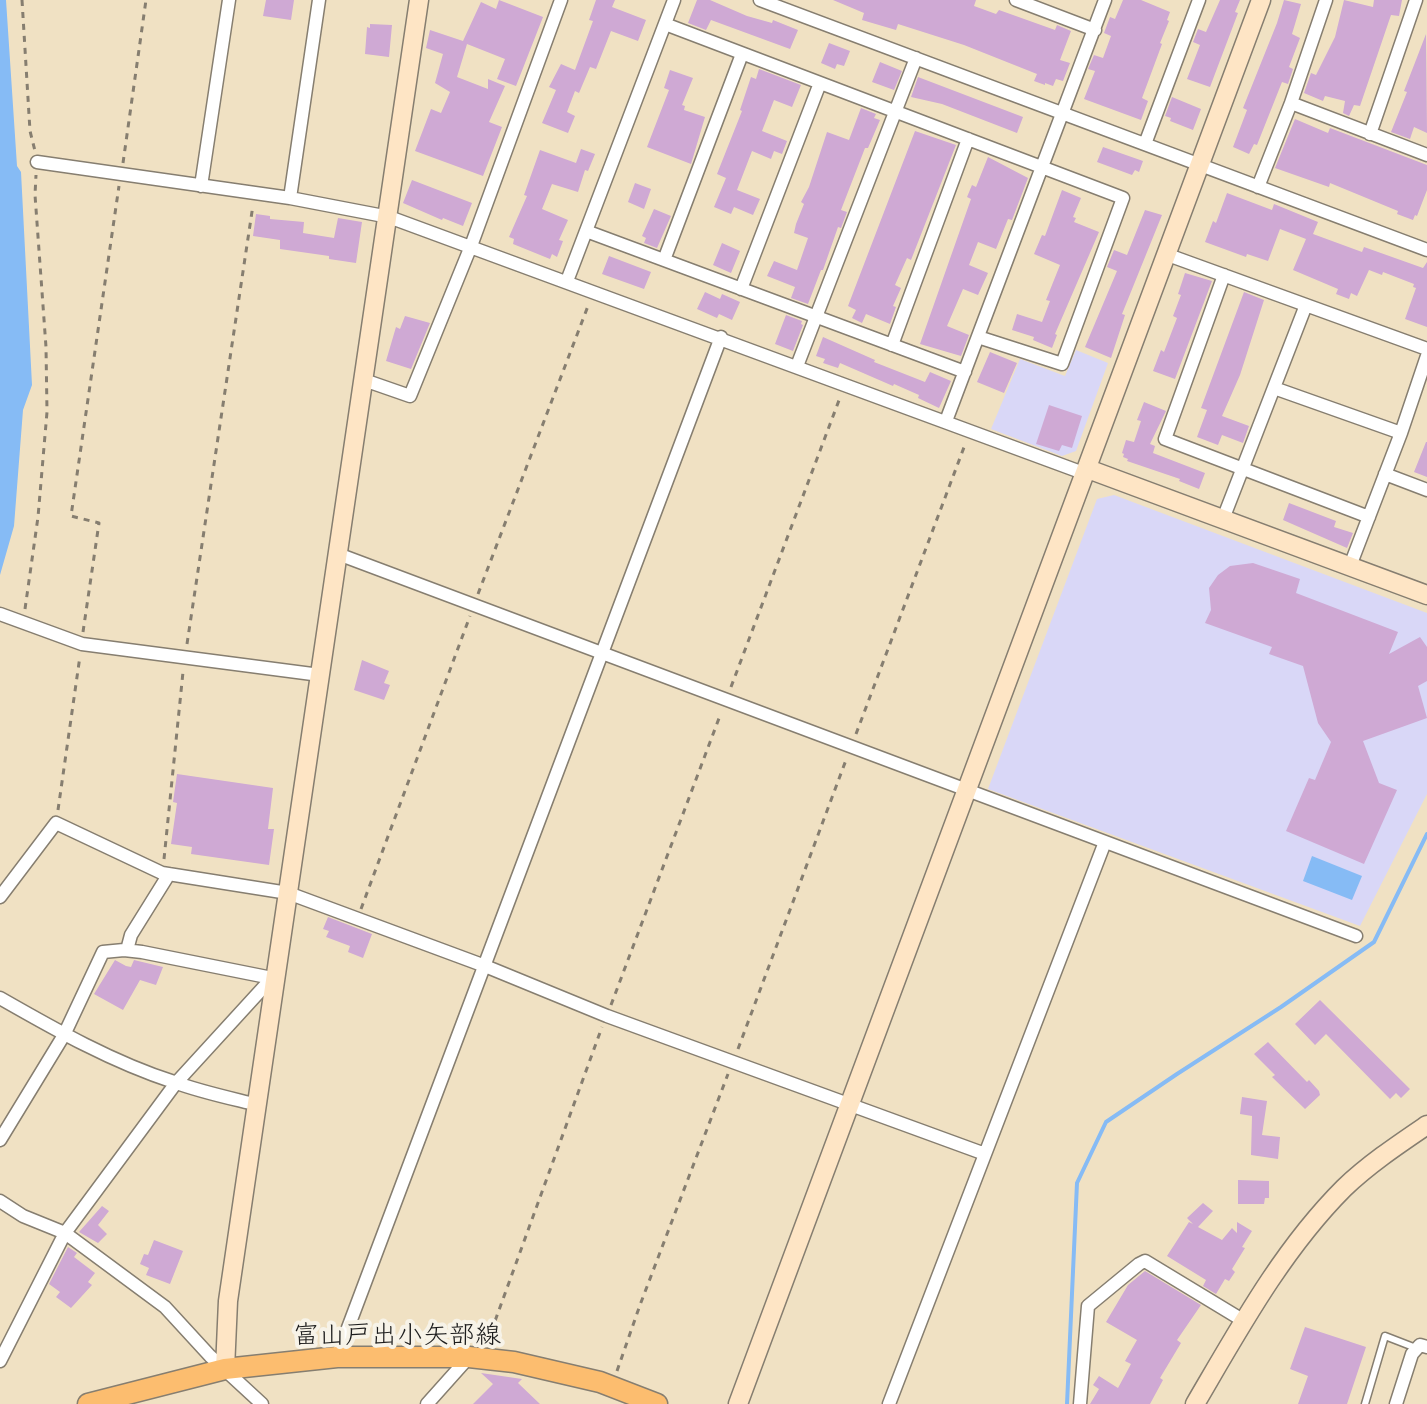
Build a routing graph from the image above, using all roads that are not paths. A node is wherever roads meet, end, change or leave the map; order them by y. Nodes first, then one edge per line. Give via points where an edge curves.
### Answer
1 (229, 0) edge
2 (319, 0) edge
3 (419, 0) edge
4 (561, 0) edge
5 (674, 0) edge
6 (760, 0) edge
7 (1016, 0) edge
8 (1105, 0) edge
9 (1199, 0) edge
10 (1261, 0) edge
11 (1326, 0) edge
12 (1416, 0) edge
13 (778, 3) edge
14 (665, 24) junction
15 (1095, 30) junction
16 (742, 54) junction
17 (916, 58) junction
18 (820, 83) junction
19 (1291, 103) junction
20 (896, 112) junction
21 (1063, 114) junction
22 (1370, 134) junction
23 (968, 139) junction
24 (1145, 144) junction
25 (1427, 155) edge
26 (37, 162) road end
27 (1201, 166) junction
28 (1043, 167) junction
29 (201, 186) junction
30 (1258, 187) junction
31 (290, 198) junction
32 (389, 217) junction
33 (586, 231) junction
34 (1426, 245) edge
35 (471, 246) junction
36 (1168, 255) junction
37 (664, 260) junction
38 (1224, 275) junction
39 (567, 281) junction
40 (741, 289) junction
41 (1306, 305) junction
42 (817, 317) junction
43 (721, 337) junction
44 (978, 337) junction
45 (892, 345) junction
46 (1427, 349) edge
47 (1427, 356) edge
48 (797, 366) junction
49 (965, 372) junction
50 (364, 380) junction
51 (1274, 388) junction
52 (946, 421) junction
53 (1401, 433) junction
54 (1242, 469) junction
55 (1087, 471) junction
56 (1385, 474) junction
57 (1427, 490) edge
58 (1369, 517) junction
59 (1223, 519) junction
60 (338, 554) junction
61 (1350, 566) junction
62 (1427, 595) edge
63 (0, 614) edge
64 (602, 654) junction
65 (320, 675) junction
66 (966, 791) junction
67 (1105, 842) junction
68 (166, 874) junction
69 (288, 893) junction
70 (0, 897) edge
71 (1356, 936) dead end
72 (127, 950) junction
73 (485, 966) junction
74 (275, 978) junction
75 (0, 998) edge
76 (64, 1035) junction
77 (176, 1083) junction
78 (850, 1103) junction
79 (258, 1105) junction
80 (1427, 1125) edge
81 (0, 1140) edge
82 (985, 1154) junction
83 (0, 1201) edge
84 (65, 1233) junction
85 (1244, 1321) junction
86 (1422, 1348) edge
87 (337, 1357) junction
88 (476, 1358) junction
89 (0, 1361) edge
90 (225, 1369) junction
91 (614, 1394) edge
92 (254, 1401) edge
93 (88, 1404) edge
94 (427, 1404) edge
95 (657, 1404) edge
96 (738, 1404) edge
97 (889, 1404) edge
98 (1080, 1404) edge
99 (1195, 1404) edge
100 (1365, 1404) edge
101 (1396, 1404) edge

1 - 29 street
2 - 31 street
3 - 32 street
4 - 35 street
5 - 14 street
6 - 13 street
7 - 15 street
8 - 15 street
9 - 24 street
10 - 27 street
11 - 19 street
12 - 22 street
13 - 17 street
14 - 16 street
14 - 33 street
15 - 21 street
16 - 18 street
16 - 37 street
17 - 20 street
17 - 21 street
18 - 20 street
18 - 40 street
19 - 22 street
19 - 30 street
20 - 23 street
20 - 42 street
21 - 24 street
21 - 28 street
22 - 25 street
23 - 28 street
23 - 45 street
24 - 27 street
26 - 29 street
27 - 30 street
27 - 36 street
28 - 44 street
28 - 44 street via 1123,198 1062,364
29 - 31 street
30 - 34 street
31 - 32 street
32 - 35 street
32 - 50 street
33 - 37 street
33 - 39 street
35 - 39 street
35 - 50 street via 410,396
36 - 38 street
36 - 55 street
37 - 40 street
38 - 41 street
38 - 54 street via 1165,439
39 - 43 street
40 - 42 street
41 - 46 street
41 - 51 street
42 - 45 street
42 - 48 street
43 - 48 street
43 - 64 street
44 - 49 street
45 - 49 street
47 - 53 street
48 - 52 street
49 - 52 street
50 - 60 street
51 - 53 street
51 - 54 street
52 - 55 street
53 - 56 street
54 - 58 street
54 - 59 street
55 - 59 street
55 - 66 street
56 - 57 street
56 - 58 street
58 - 61 street
59 - 61 street
60 - 64 street
60 - 65 street
61 - 62 street
63 - 65 street via 82,644
64 - 66 street
64 - 73 street
65 - 69 street
66 - 67 street
66 - 78 street
67 - 71 street
67 - 82 street
68 - 69 street
68 - 70 street via 56,823
68 - 72 street
69 - 73 street
69 - 74 street
72 - 74 street
72 - 76 street via 103,952
73 - 78 street
73 - 87 street
74 - 77 street
74 - 79 street
75 - 76 street
76 - 77 street
76 - 81 street
77 - 79 street
77 - 84 street
78 - 82 street
78 - 96 street
79 - 90 street via 228,1301
80 - 85 street via 1345,1187 1303,1234
82 - 97 street
83 - 84 street
84 - 89 street
84 - 90 street via 165,1307
85 - 98 street via 1145,1261 1139,1264 1088,1306
85 - 99 street
86 - 100 lane via 1385,1336
86 - 101 street via 1412,1354
87 - 88 main road, 富山戸出小矢部線
87 - 90 main road, 富山戸出小矢部線
88 - 91 main road, 富山戸出小矢部線 via 514,1362
88 - 94 street
90 - 92 street
90 - 93 main road, 富山戸出小矢部線
91 - 95 main road, 富山戸出小矢部線

